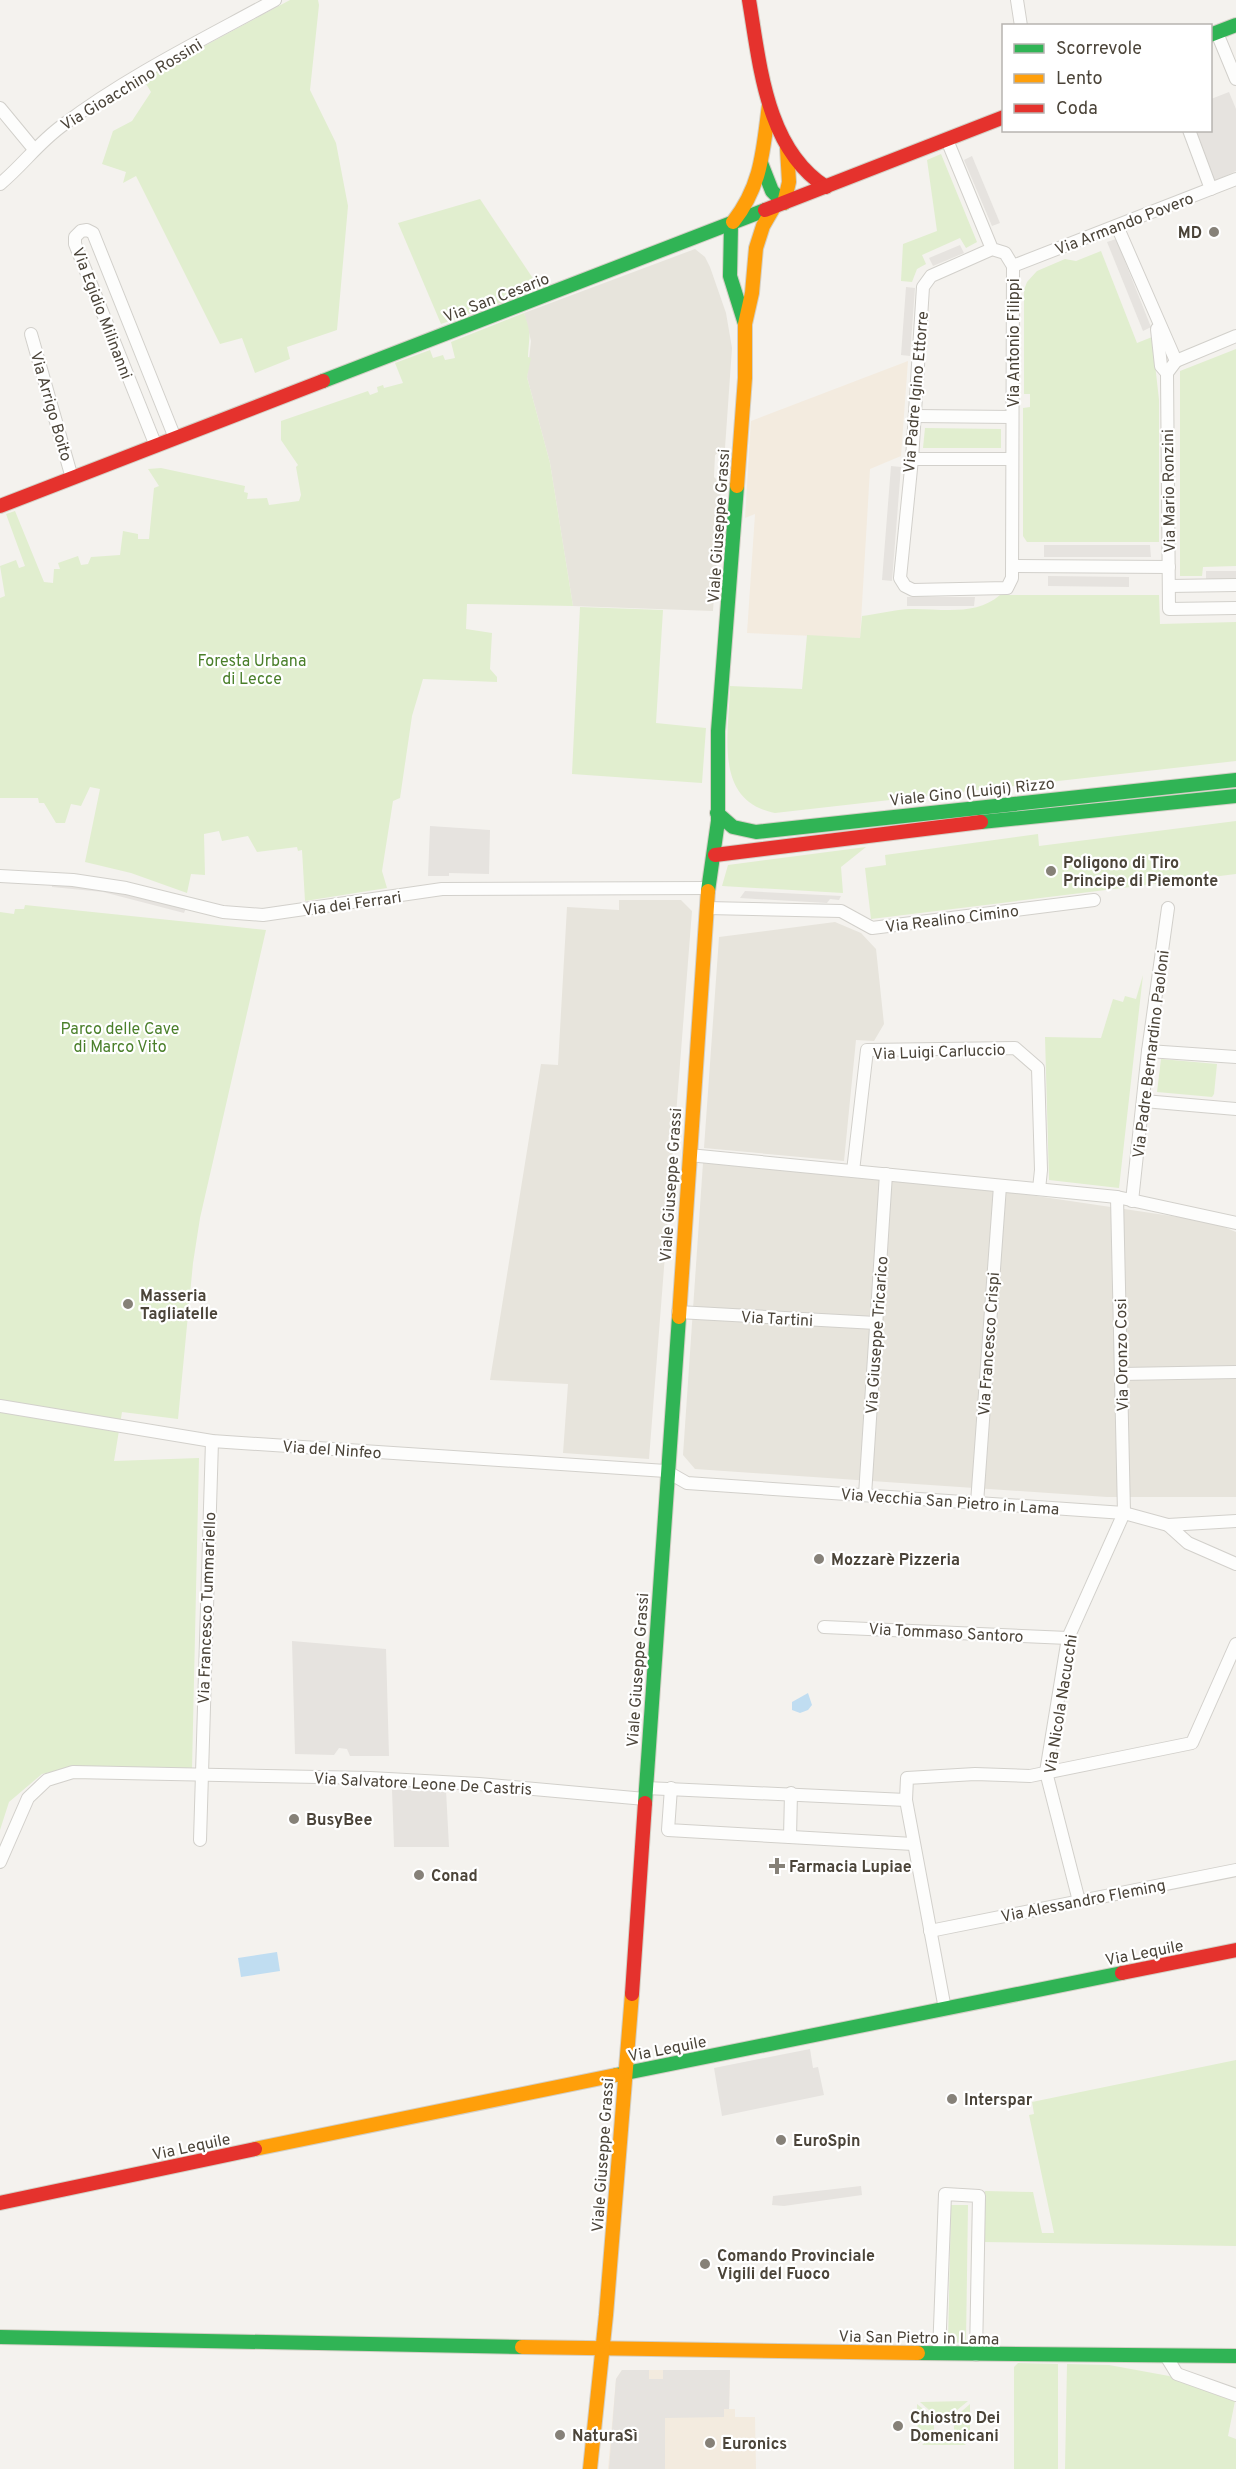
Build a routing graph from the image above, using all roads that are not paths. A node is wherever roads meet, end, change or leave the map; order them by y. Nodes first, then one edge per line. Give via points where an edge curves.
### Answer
1 (275, 0) edge
2 (749, 0) edge
3 (1017, 0) edge
4 (1022, 24) edge
5 (1236, 25) edge
6 (1214, 34) edge
7 (1236, 79) edge
8 (769, 104) junction
9 (0, 108) edge
10 (1002, 118) edge
11 (1189, 132) edge
12 (947, 140) junction
13 (787, 147) junction
14 (33, 148) junction
15 (760, 164) junction
16 (1236, 179) edge
17 (0, 184) edge
18 (826, 187) junction
19 (1211, 189) junction
20 (779, 205) junction
21 (731, 225) junction
22 (1117, 226) junction
23 (756, 248) junction
24 (992, 249) junction
25 (1013, 266) junction
26 (1156, 320) junction
27 (745, 324) junction
28 (31, 334) dead end
29 (1236, 336) edge
30 (1176, 361) junction
31 (1167, 373) junction
32 (915, 416) junction
33 (1012, 417) junction
34 (175, 438) junction
35 (156, 446) junction
36 (912, 459) junction
37 (1012, 459) junction
38 (72, 478) junction
39 (0, 506) edge
40 (1013, 566) junction
41 (1169, 567) junction
42 (1236, 585) edge
43 (1169, 586) junction
44 (1236, 608) edge
45 (718, 731) junction
46 (1236, 780) edge
47 (1236, 796) edge
48 (717, 813) junction
49 (715, 855) junction
50 (709, 873) junction
51 (0, 876) edge
52 (708, 888) junction
53 (1094, 900) dead end
54 (707, 908) junction
55 (1168, 908) dead end
56 (1148, 1051) junction
57 (1236, 1058) edge
58 (1144, 1101) junction
59 (1236, 1109) edge
60 (689, 1155) junction
61 (853, 1171) junction
62 (886, 1174) junction
63 (1000, 1186) junction
64 (1039, 1189) junction
65 (1117, 1197) junction
66 (1132, 1201) junction
67 (1236, 1223) edge
68 (678, 1312) junction
69 (876, 1323) junction
70 (1236, 1372) edge
71 (1121, 1374) junction
72 (0, 1406) edge
73 (212, 1441) junction
74 (666, 1471) junction
75 (865, 1495) junction
76 (976, 1503) junction
77 (1124, 1513) junction
78 (1236, 1521) edge
79 (1168, 1525) junction
80 (1236, 1564) edge
81 (824, 1627) dead end
82 (1068, 1638) junction
83 (1234, 1653) edge
84 (1046, 1772) junction
85 (201, 1775) junction
86 (671, 1788) junction
87 (791, 1793) junction
88 (646, 1794) junction
89 (906, 1800) junction
90 (790, 1837) junction
91 (200, 1840) dead end
92 (913, 1845) junction
93 (0, 1862) edge
94 (1236, 1869) edge
95 (1080, 1901) junction
96 (930, 1931) junction
97 (1236, 1950) edge
98 (945, 2009) junction
99 (626, 2073) junction
100 (0, 2203) edge
101 (0, 2337) edge
102 (601, 2349) junction
103 (939, 2354) junction
104 (976, 2355) junction
105 (1166, 2356) junction
106 (1236, 2356) edge
107 (1236, 2395) edge
108 (590, 2469) edge

1 - 14 street, Via Gioacchino Rossini via 143,74 63,124
2 - 8 main road
3 - 4 street
5 - 6 main road
6 - 7 street
8 - 13 main road
8 - 15 main road
9 - 14 street
10 - 12 main road, Via San Cesario
11 - 19 street
12 - 18 main road, Via San Cesario
12 - 24 street, Via Antonio Filippi
13 - 18 main road via 805,174
13 - 20 main road, Viale Giuseppe Grassi via 789,182
14 - 17 street, Via Gioacchino Rossini via 16,171
15 - 20 main road
15 - 21 main road via 749,202
16 - 19 street, Via Armando Povero
18 - 20 main road, Via San Cesario
19 - 22 street, Via Armando Povero
20 - 21 main road, Via San Cesario
20 - 23 main road, Viale Giuseppe Grassi via 763,226
21 - 23 main road via 745,232
21 - 27 main road, Viale Giuseppe Grassi via 728,267 732,291
21 - 34 main road, Via San Cesario
22 - 25 street, Via Armando Povero
22 - 26 street, Via Mario Ronzini
23 - 27 main road, Viale Giuseppe Grassi
24 - 25 street, Via Antonio Filippi via 1005,253
24 - 32 street, Via Padre Igino Ettorre via 926,280
25 - 33 street, Via Antonio Filippi
26 - 30 street, Via Mario Ronzini
26 - 31 street, Via Mario Ronzini via 1161,366
27 - 45 main road, Viale Giuseppe Grassi via 745,378
28 - 38 street, Via Arrigo Boito
29 - 30 street
30 - 31 street
31 - 41 street, Via Mario Ronzini
32 - 33 street
32 - 36 street, Via Padre Igino Ettorre
33 - 37 street, Via Antonio Filippi
34 - 35 main road, Via San Cesario
34 - 35 street, Via Egidio Milinanni via 93,233 81,231 75,244
35 - 38 main road, Via San Cesario
36 - 37 street
36 - 40 street, Via Padre Igino Ettorre via 900,578 905,586 913,590 1007,588
37 - 40 street, Via Antonio Filippi
38 - 39 main road, Via San Cesario
40 - 41 street
41 - 43 street, Via Mario Ronzini
42 - 43 street
43 - 44 street, Via Mario Ronzini via 1169,609
45 - 48 main road, Viale Giuseppe Grassi
45 - 50 main road, Viale Giuseppe Grassi via 711,760 705,860
46 - 48 main road, Viale Gino (Luigi) Rizzo via 756,832 733,827
47 - 49 main road, Viale Gino (Luigi) Rizzo
48 - 49 main road, Viale Giuseppe Grassi
49 - 50 main road, Viale Giuseppe Grassi
50 - 52 main road, Viale Giuseppe Grassi
51 - 52 street, Via dei Ferrari via 73,880 126,888 223,912 263,915 442,890
52 - 54 main road, Viale Giuseppe Grassi
53 - 54 street, Via Realino Cimino via 872,928 841,911
54 - 60 main road, Viale Giuseppe Grassi
55 - 56 street, Via Padre Bernardino Paoloni
56 - 57 street
56 - 58 street, Via Padre Bernardino Paoloni
58 - 59 street
58 - 66 street, Via Padre Bernardino Paoloni
60 - 61 street
60 - 68 main road, Viale Giuseppe Grassi
61 - 62 street
61 - 64 street, Via Luigi Carluccio via 867,1050 1015,1048 1038,1068
62 - 63 street
62 - 69 street, Via Giuseppe Tricarico
63 - 64 street
63 - 76 street, Via Francesco Crispi
64 - 65 street
65 - 66 street
65 - 71 street, Via Oronzo Cosi
66 - 67 street
68 - 69 street, Via Tartini
68 - 74 main road, Viale Giuseppe Grassi
69 - 75 street, Via Giuseppe Tricarico
70 - 71 street
71 - 77 street, Via Oronzo Cosi
72 - 73 street, Via del Ninfeo
73 - 74 street, Via del Ninfeo
73 - 85 street, Via Francesco Tummariello
74 - 75 street, Via Vecchia San Pietro in Lama via 687,1483
74 - 88 main road, Viale Giuseppe Grassi
75 - 76 street, Via Vecchia San Pietro in Lama
76 - 77 street, Via Vecchia San Pietro in Lama
77 - 79 street, Via Vecchia San Pietro in Lama
77 - 82 street, Via Nicola Nacucchi
78 - 79 street, Via Vecchia San Pietro in Lama
79 - 80 street via 1188,1543
81 - 82 street, Via Tommaso Santoro
82 - 84 street, Via Nicola Nacucchi
83 - 84 street via 1192,1743
84 - 89 street via 1030,1776 907,1778
84 - 95 street, Via Nicola Nacucchi
85 - 88 street, Via Salvatore Leone De Castris via 425,1781
85 - 91 street, Via Francesco Tummariello
85 - 93 street via 73,1772 46,1780 28,1798
86 - 87 street, Via Salvatore Leone De Castris
86 - 88 street, Via Salvatore Leone De Castris
86 - 90 street via 668,1830
87 - 89 street, Via Salvatore Leone De Castris
87 - 90 street
88 - 99 main road, Viale Giuseppe Grassi
89 - 92 street
90 - 92 street
92 - 96 street
94 - 95 street, Via Alessandro Fleming
95 - 96 street, Via Alessandro Fleming
96 - 98 street
97 - 98 main road, Via Lequile
98 - 99 main road, Via Lequile
99 - 100 main road, Via Lequile
99 - 102 main road, Viale Giuseppe Grassi
101 - 102 main road, Via San Pietro in Lama
102 - 103 main road, Via San Pietro in Lama
102 - 108 main road, Viale Giuseppe Grassi
103 - 104 main road, Via San Pietro in Lama
103 - 104 street via 945,2194 979,2196
104 - 105 main road, Via San Pietro in Lama
105 - 106 main road, Via San Pietro in Lama
105 - 107 street via 1177,2374

